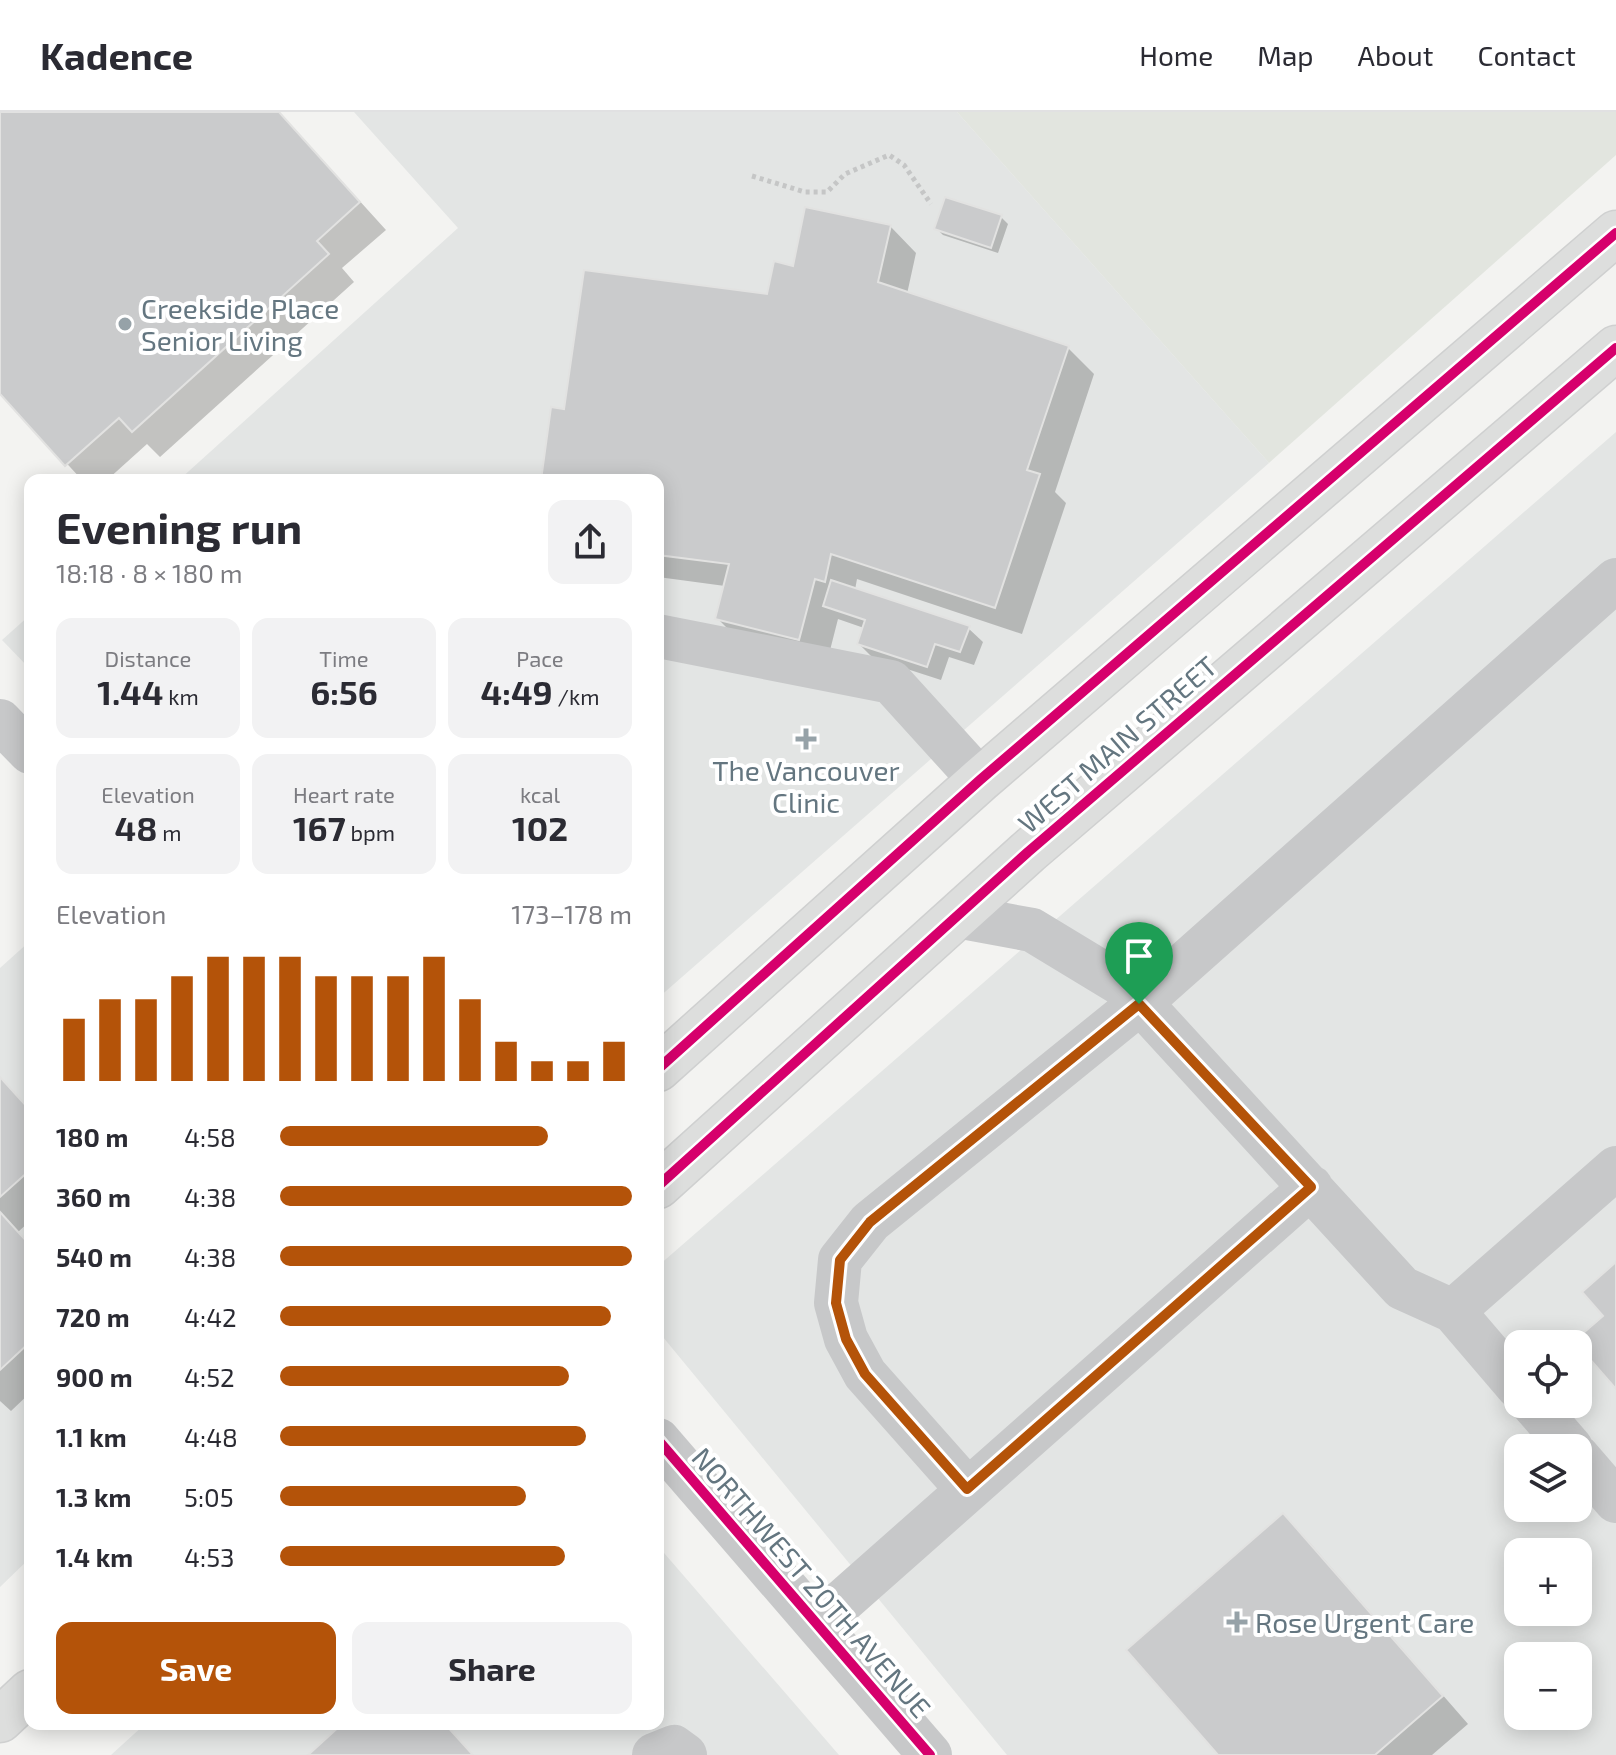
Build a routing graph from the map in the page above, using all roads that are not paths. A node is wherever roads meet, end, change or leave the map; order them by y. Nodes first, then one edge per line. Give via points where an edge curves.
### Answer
1 (1616, 233) edge
2 (1616, 348) edge
3 (1616, 580) edge
4 (664, 637) edge
5 (0, 721) edge
6 (24, 746) edge
7 (980, 780) junction
8 (957, 916) junction
9 (1139, 1004) junction
10 (664, 1064) edge
11 (1616, 1168) edge
12 (664, 1181) edge
13 (1311, 1187) junction
14 (1453, 1311) junction
15 (1504, 1371) edge
16 (1545, 1418) edge
17 (1559, 1434) edge
18 (664, 1447) edge
19 (1592, 1473) edge
20 (967, 1489) junction
21 (1616, 1501) edge
22 (818, 1623) junction
23 (24, 1698) edge
24 (0, 1720) edge
25 (909, 1747) edge
26 (654, 1755) edge
27 (685, 1755) edge

1 - 7 highway
2 - 8 highway, WEST MAIN STREET
3 - 9 street
4 - 7 street via 891,682
5 - 6 street
7 - 10 highway
8 - 9 street via 1032,930 1126,987
8 - 12 highway, WEST MAIN STREET
9 - 13 street
9 - 20 street via 870,1222 840,1260 836,1303 846,1339 865,1374
11 - 14 street
13 - 14 street via 1402,1288
13 - 20 street
14 - 15 street
16 - 17 street
18 - 22 street, NORTHWEST 20TH AVENUE
19 - 21 street
20 - 22 street
22 - 25 street, NORTHWEST 20TH AVENUE
23 - 24 highway
26 - 27 street via 674,1747

